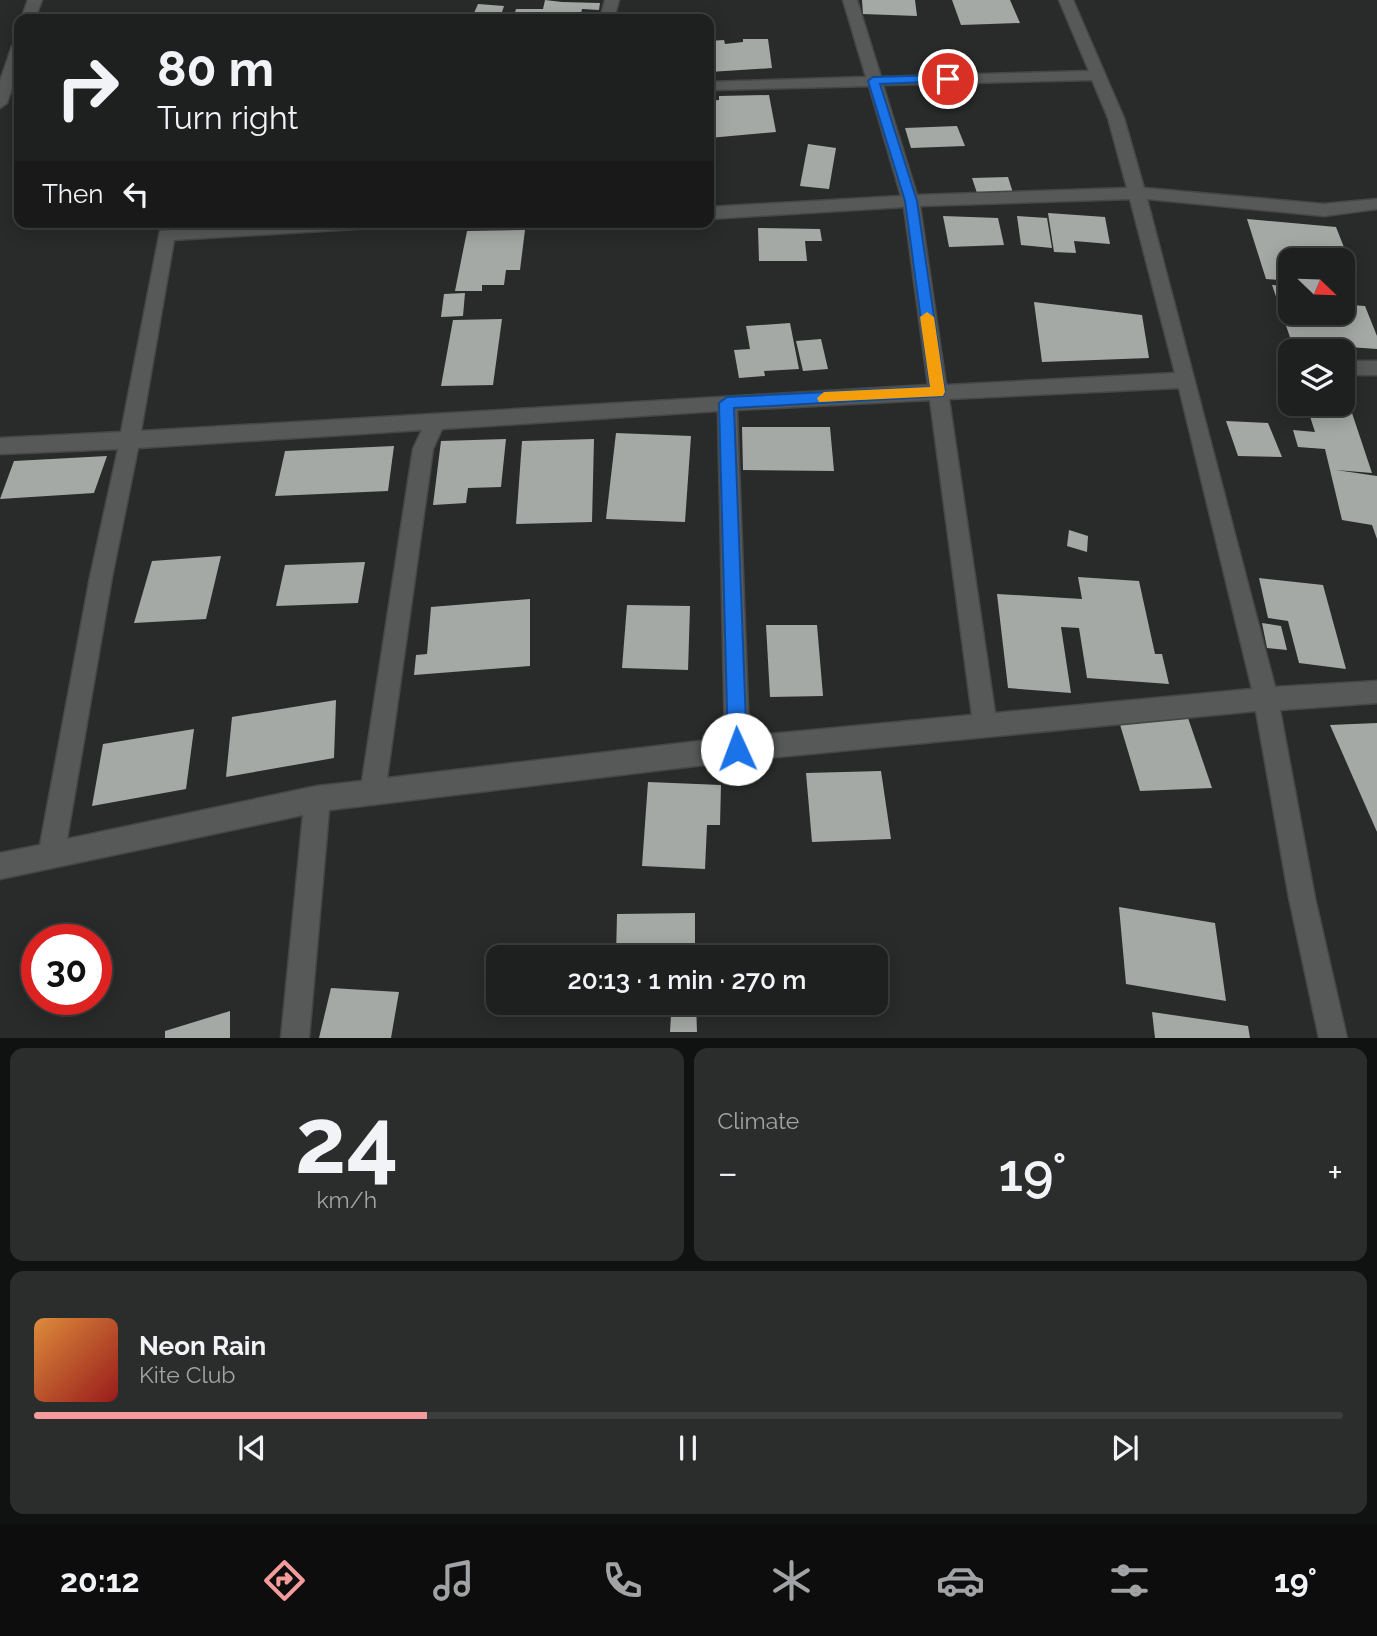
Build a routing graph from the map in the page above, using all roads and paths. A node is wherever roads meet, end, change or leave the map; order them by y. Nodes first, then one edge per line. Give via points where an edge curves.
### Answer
1 (850, 0) edge
2 (1066, 0) edge
3 (14, 61) edge
4 (1098, 75) junction
5 (873, 81) junction
6 (714, 86) edge
7 (0, 103) edge
8 (1138, 194) junction
9 (911, 201) junction
10 (1377, 204) edge
11 (714, 214) edge
12 (276, 228) edge
13 (1355, 368) edge
14 (1377, 368) edge
15 (1185, 380) junction
16 (938, 392) junction
17 (727, 403) junction
18 (445, 421) junction
19 (130, 440) junction
20 (0, 446) edge
21 (1377, 692) edge
22 (1266, 699) junction
23 (985, 726) junction
24 (737, 749) junction
25 (373, 792) junction
26 (317, 799) junction
27 (51, 855) junction
28 (1, 869) edge
29 (295, 1038) edge
30 (1333, 1038) edge

1 - 5 street
2 - 4 street
3 - 7 street
4 - 5 street
4 - 8 street
5 - 6 street
5 - 9 street
8 - 9 street
8 - 10 street via 1324,210
8 - 15 street
9 - 11 street
9 - 16 street
12 - 19 street via 166,235
13 - 14 street
15 - 16 street
15 - 22 street
16 - 17 street
16 - 23 street
17 - 18 street
17 - 24 street
18 - 19 street
18 - 25 street via 436,421 423,449
19 - 20 street
19 - 27 street
21 - 22 street
22 - 23 street
22 - 30 street
23 - 24 street
24 - 25 street
25 - 26 street
26 - 27 street
26 - 29 street
27 - 28 street

